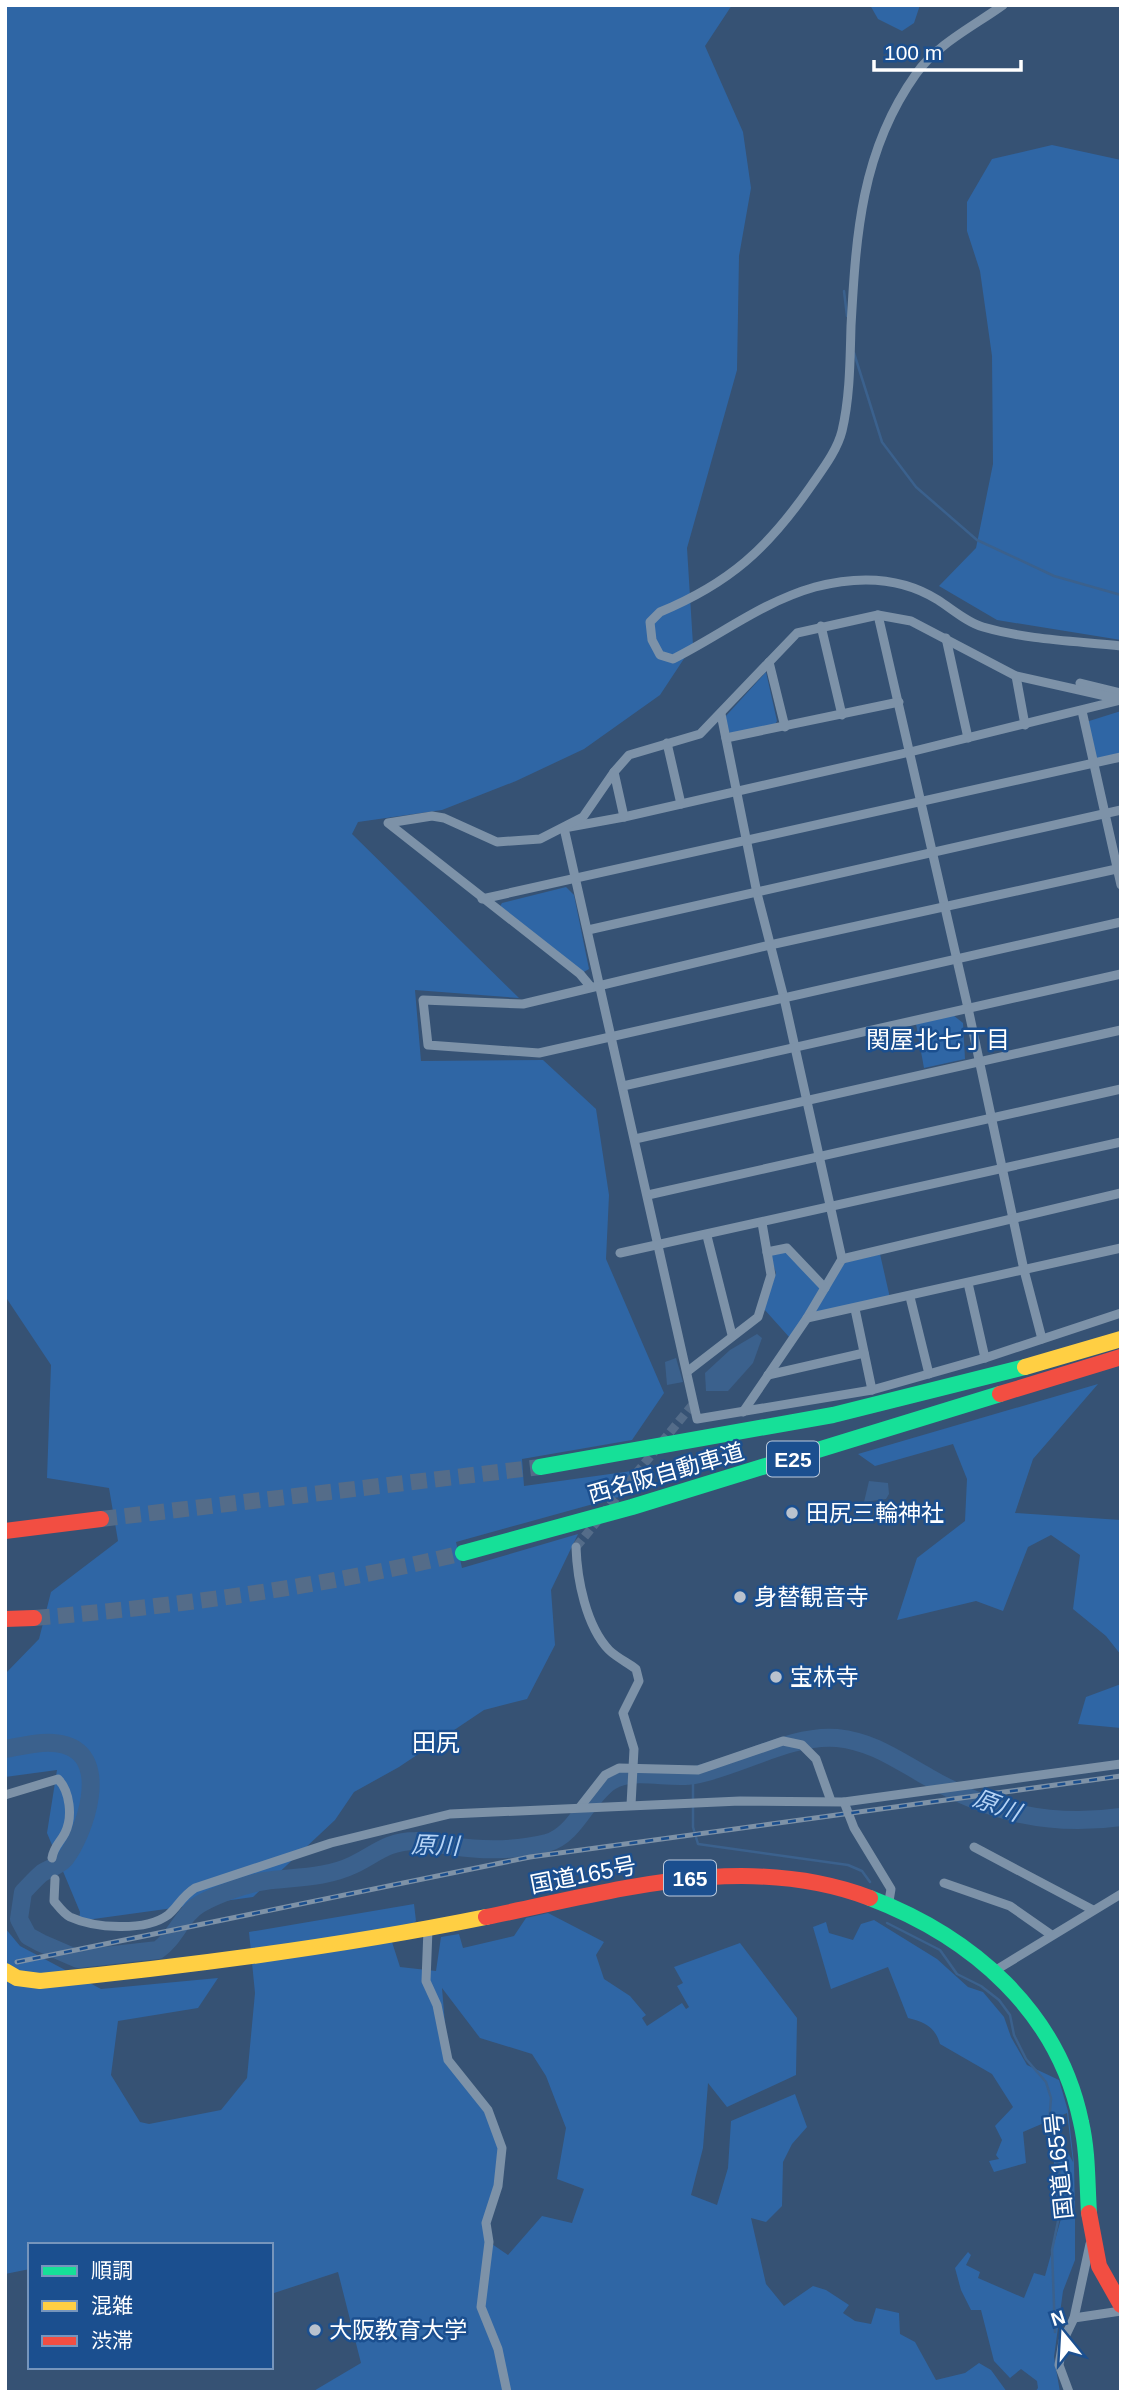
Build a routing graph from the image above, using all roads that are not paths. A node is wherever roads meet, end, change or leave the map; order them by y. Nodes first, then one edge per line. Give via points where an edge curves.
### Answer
1 (1003, 5) edge
2 (878, 615) junction
3 (821, 626) junction
4 (946, 638) junction
5 (1121, 646) edge
6 (769, 662) junction
7 (1016, 676) junction
8 (1080, 683) dead end
9 (1121, 693) edge
10 (1121, 700) edge
11 (898, 702) junction
12 (1082, 710) junction
13 (721, 714) junction
14 (842, 715) junction
15 (1025, 725) junction
16 (785, 727) junction
17 (726, 738) junction
18 (968, 738) junction
19 (667, 743) junction
20 (910, 752) junction
21 (1121, 757) edge
22 (1092, 763) junction
23 (614, 772) junction
24 (738, 791) junction
25 (923, 803) junction
26 (681, 804) junction
27 (1121, 810) edge
28 (1104, 813) junction
29 (624, 817) junction
30 (564, 828) junction
31 (747, 840) junction
32 (933, 854) junction
33 (1119, 868) edge
34 (576, 878) junction
35 (1121, 886) edge
36 (757, 893) junction
37 (482, 899) junction
38 (944, 906) junction
39 (1121, 922) edge
40 (589, 930) junction
41 (770, 945) junction
42 (957, 958) junction
43 (1121, 974) edge
44 (595, 985) junction
45 (784, 998) junction
46 (968, 1008) junction
47 (1121, 1030) edge
48 (611, 1036) junction
49 (795, 1048) junction
50 (979, 1061) junction
51 (622, 1086) junction
52 (1121, 1089) edge
53 (807, 1101) junction
54 (991, 1118) junction
55 (635, 1139) junction
56 (1121, 1142) edge
57 (819, 1156) junction
58 (1001, 1170) junction
59 (1121, 1193) edge
60 (648, 1195) junction
61 (831, 1208) junction
62 (1013, 1218) junction
63 (762, 1223) junction
64 (707, 1236) junction
65 (659, 1246) junction
66 (1121, 1248) edge
67 (767, 1252) junction
68 (620, 1253) dead end
69 (842, 1259) junction
70 (1024, 1270) junction
71 (968, 1283) junction
72 (825, 1288) junction
73 (910, 1297) junction
74 (855, 1309) junction
75 (1121, 1313) edge
76 (807, 1318) junction
77 (732, 1335) junction
78 (1042, 1339) junction
79 (1121, 1339) edge
80 (864, 1353) junction
81 (1121, 1357) edge
82 (985, 1358) junction
83 (688, 1371) junction
84 (929, 1374) junction
85 (768, 1375) junction
86 (872, 1390) junction
87 (743, 1412) junction
88 (540, 1467) tunnel mouth
89 (101, 1519) tunnel mouth
90 (5, 1531) edge
91 (576, 1547) tunnel mouth
92 (463, 1552) tunnel mouth
93 (34, 1618) tunnel mouth
94 (5, 1619) edge
95 (1121, 1764) edge
96 (634, 1769) junction
97 (5, 1795) edge
98 (831, 1801) junction
99 (844, 1802) junction
100 (631, 1805) junction
101 (580, 1807) junction
102 (974, 1847) dead end
103 (52, 1858) dead end
104 (55, 1879) dead end
105 (944, 1883) dead end
106 (1121, 1894) edge
107 (888, 1907) junction
108 (1093, 1910) junction
109 (428, 1929) junction
110 (1050, 1934) junction
111 (996, 1970) junction
112 (5, 1971) edge
113 (1090, 2244) junction
114 (1121, 2305) edge
115 (1121, 2311) edge
116 (1074, 2318) junction
117 (507, 2392) edge
118 (1069, 2392) edge

1 - 5 street via 948,43 918,72 876,150 862,195 841,435 827,463 762,551 738,570 660,612 650,622 652,640 660,655 673,659 780,598 858,579 894,581 928,593 980,626 1026,637
2 - 3 street
2 - 4 street via 911,621
2 - 11 street
3 - 6 street via 797,633
3 - 14 street
4 - 7 street
4 - 18 street
6 - 13 street
6 - 16 street
7 - 10 street
7 - 15 street
8 - 9 street
10 - 12 street
11 - 14 street
11 - 20 street
12 - 15 street
12 - 22 street
13 - 17 street
13 - 19 street via 700,734
14 - 16 street
15 - 18 street
16 - 17 street
17 - 24 street
18 - 20 street
19 - 23 street via 629,755
19 - 26 street
20 - 24 street
20 - 25 street
21 - 22 street
22 - 25 street
22 - 28 street
23 - 29 street
23 - 30 street via 583,817
24 - 26 street
24 - 31 street
25 - 31 street
25 - 32 street
26 - 29 street
27 - 28 street
28 - 32 street
28 - 33 street
29 - 30 street
30 - 34 street
30 - 37 street via 540,839 513,843 497,842 444,818 388,822
31 - 34 street
31 - 36 street
32 - 36 street
32 - 38 street
33 - 35 street
33 - 38 street
34 - 37 street
34 - 40 street
36 - 40 street
36 - 41 street
37 - 44 street
38 - 41 street
38 - 42 street
39 - 42 street
40 - 44 street
41 - 44 street
41 - 45 street
42 - 45 street
42 - 46 street
43 - 46 street
44 - 48 street
44 - 48 street via 523,1004 423,1000 428,1045 539,1053
45 - 48 street
45 - 49 street
46 - 49 street
46 - 50 street
47 - 50 street
48 - 51 street
49 - 51 street
49 - 53 street
50 - 53 street
50 - 54 street
51 - 55 street
52 - 54 street
53 - 55 street
53 - 57 street
54 - 57 street
54 - 58 street
55 - 60 street
56 - 58 street
57 - 60 street
57 - 61 street
58 - 61 street
58 - 62 street
59 - 62 street
60 - 65 street
61 - 63 street
61 - 69 street
62 - 69 street
62 - 70 street
63 - 64 street
63 - 67 street
64 - 65 street
64 - 77 street
65 - 68 street
65 - 83 street
66 - 70 street
67 - 72 street via 788,1248
67 - 77 street via 771,1275 758,1317
69 - 72 street
70 - 71 street
70 - 78 street
71 - 73 street
71 - 82 street
72 - 76 street
73 - 74 street
73 - 84 street
74 - 76 street
74 - 80 street
75 - 78 street
76 - 85 street
77 - 83 street
78 - 82 street
79 - 88 highway, 西名阪自動車道 / E25 via 982,1381 842,1415
80 - 85 street
80 - 86 street
81 - 92 highway, 西名阪自動車道 / E25 via 632,1507
82 - 84 street
83 - 87 street via 698,1419
84 - 86 street
85 - 87 street
86 - 87 street
89 - 90 highway
91 - 96 street via 584,1602 608,1650 636,1669 639,1681 623,1713 634,1749
93 - 94 highway
95 - 99 street
96 - 98 street via 698,1770 783,1741 802,1745 816,1759
96 - 100 street
96 - 101 street via 619,1768 605,1775
97 - 103 street via 46,1780 58,1779 64,1785 69,1799 66,1832 53,1848
98 - 99 street
98 - 100 street
99 - 107 street via 854,1828 891,1889
100 - 101 street
101 - 104 street via 450,1814 370,1832 195,1888 180,1898 168,1915 146,1925 96,1924 67,1917 54,1901
102 - 108 street
105 - 110 street via 1010,1906
106 - 108 street
107 - 109 highway, 国道165号 / 165 via 834,1887 738,1874 648,1885
107 - 111 highway, 国道165号 / 165 via 954,1940
108 - 110 street
109 - 112 highway, 国道165号 / 165 via 235,1961 52,1980 17,1979
109 - 117 street via 426,1981 437,2005 445,2051 451,2067 488,2110 502,2148 498,2186 486,2223 489,2242 481,2307 498,2349
110 - 111 street
111 - 113 highway, 国道165号 / 165 via 1025,2003 1069,2078 1084,2142
113 - 114 highway, 国道165号 / 165
113 - 116 street
115 - 116 street
116 - 118 street via 1059,2365

